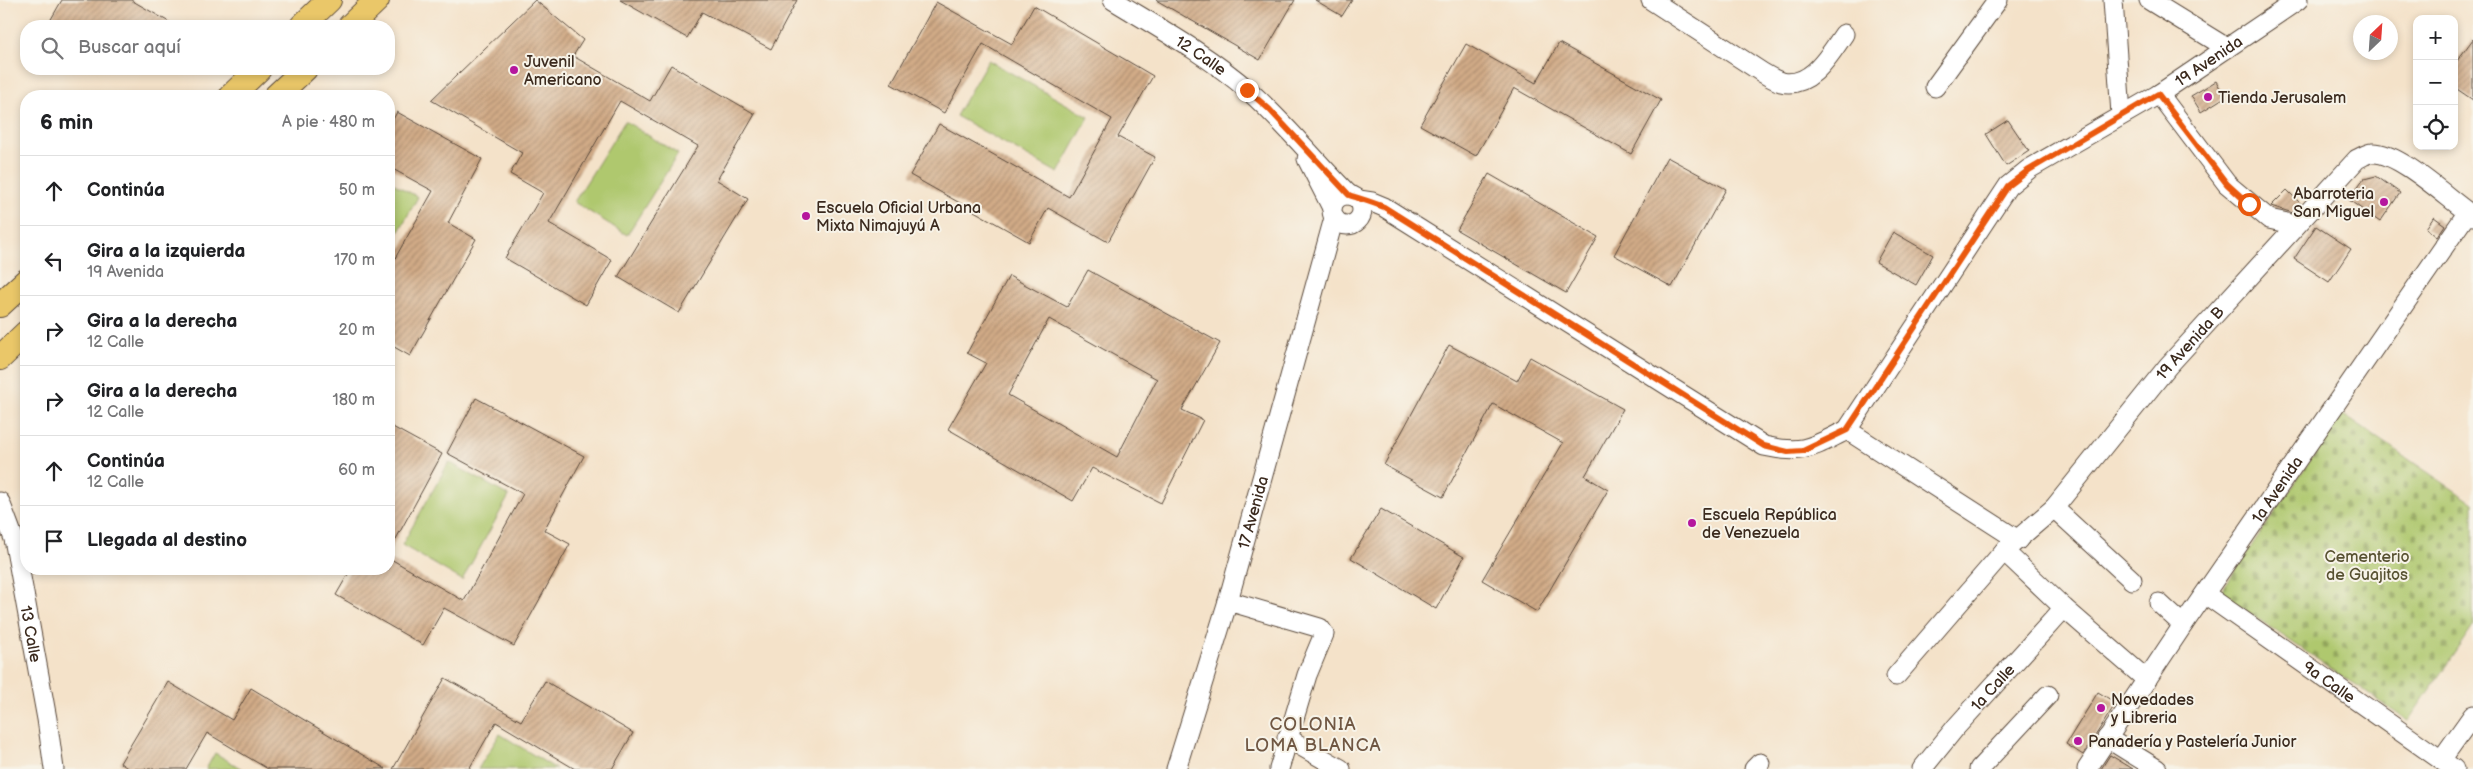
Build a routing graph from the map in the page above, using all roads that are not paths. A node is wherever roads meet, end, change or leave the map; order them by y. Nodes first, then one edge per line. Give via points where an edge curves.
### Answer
1 (329, 0) edge
2 (377, 0) edge
3 (1113, 0) edge
4 (1651, 0) edge
5 (1998, 0) edge
6 (2113, 0) edge
7 (2149, 0) edge
8 (2295, 1) edge
9 (308, 20) edge
10 (356, 20) edge
11 (1844, 34) dead end
12 (2227, 48) junction
13 (253, 75) edge
14 (299, 75) edge
15 (1935, 87) dead end
16 (237, 90) edge
17 (282, 90) edge
18 (2158, 94) junction
19 (2121, 114) junction
20 (1347, 211) junction
21 (2470, 214) edge
22 (2296, 225) junction
23 (20, 286) edge
24 (1, 303) edge
25 (20, 339) edge
26 (0, 358) edge
27 (1847, 430) junction
28 (0, 502) edge
29 (2054, 508) junction
30 (2011, 546) junction
31 (20, 572) edge
32 (21, 575) edge
33 (2132, 580) dead end
34 (2205, 594) junction
35 (1228, 601) junction
36 (2159, 603) dead end
37 (2064, 608) junction
38 (2183, 624) junction
39 (1896, 676) dead end
40 (2147, 680) junction
41 (2048, 695) dead end
42 (2473, 716) edge
43 (1287, 738) junction
44 (2107, 738) junction
45 (2447, 764) edge
46 (54, 769) edge
47 (1176, 769) edge
48 (1279, 769) edge
49 (1342, 769) edge
50 (1922, 769) edge
51 (1979, 769) edge
52 (2086, 769) edge
53 (2157, 769) edge

1 - 9 main road
2 - 10 main road
3 - 20 street, 12 Calle via 1193,49 1269,109 1301,144
4 - 11 street via 1782,82 1802,80 1816,72
5 - 15 street
6 - 19 street
7 - 12 street
8 - 12 street, 19 Avenida
12 - 18 street, 19 Avenida
13 - 16 main road
14 - 17 main road
18 - 19 street, 19 Avenida
18 - 22 street via 2227,184 2269,219
19 - 27 street, 19 Avenida via 2008,186
20 - 27 street via 1406,220 1764,446 1788,452 1803,451
20 - 35 street, 17 Avenida via 1324,254
21 - 22 street, 19 Avenida B via 2405,166 2384,154 2370,153 2357,159
21 - 34 street, 1a Avenida
22 - 29 street, 19 Avenida B via 2168,366
23 - 24 main road
25 - 26 main road
27 - 30 street
28 - 31 street, 13 Calle via 14,539
29 - 30 street, 19 Avenida B
29 - 33 street
30 - 37 street
30 - 39 street, 19 Avenida B
32 - 46 street, 13 Calle
34 - 38 street, 1a Avenida
34 - 45 street, 9a Calle
35 - 43 street via 1320,628 1324,634
35 - 47 street, 17 Avenida
36 - 38 street
37 - 40 street
37 - 50 street, 1a Calle
38 - 40 street, 1a Avenida
40 - 44 street, 1a Avenida
41 - 51 street
42 - 45 street
43 - 48 street
43 - 49 street
44 - 52 street, 1a Avenida
44 - 53 street

